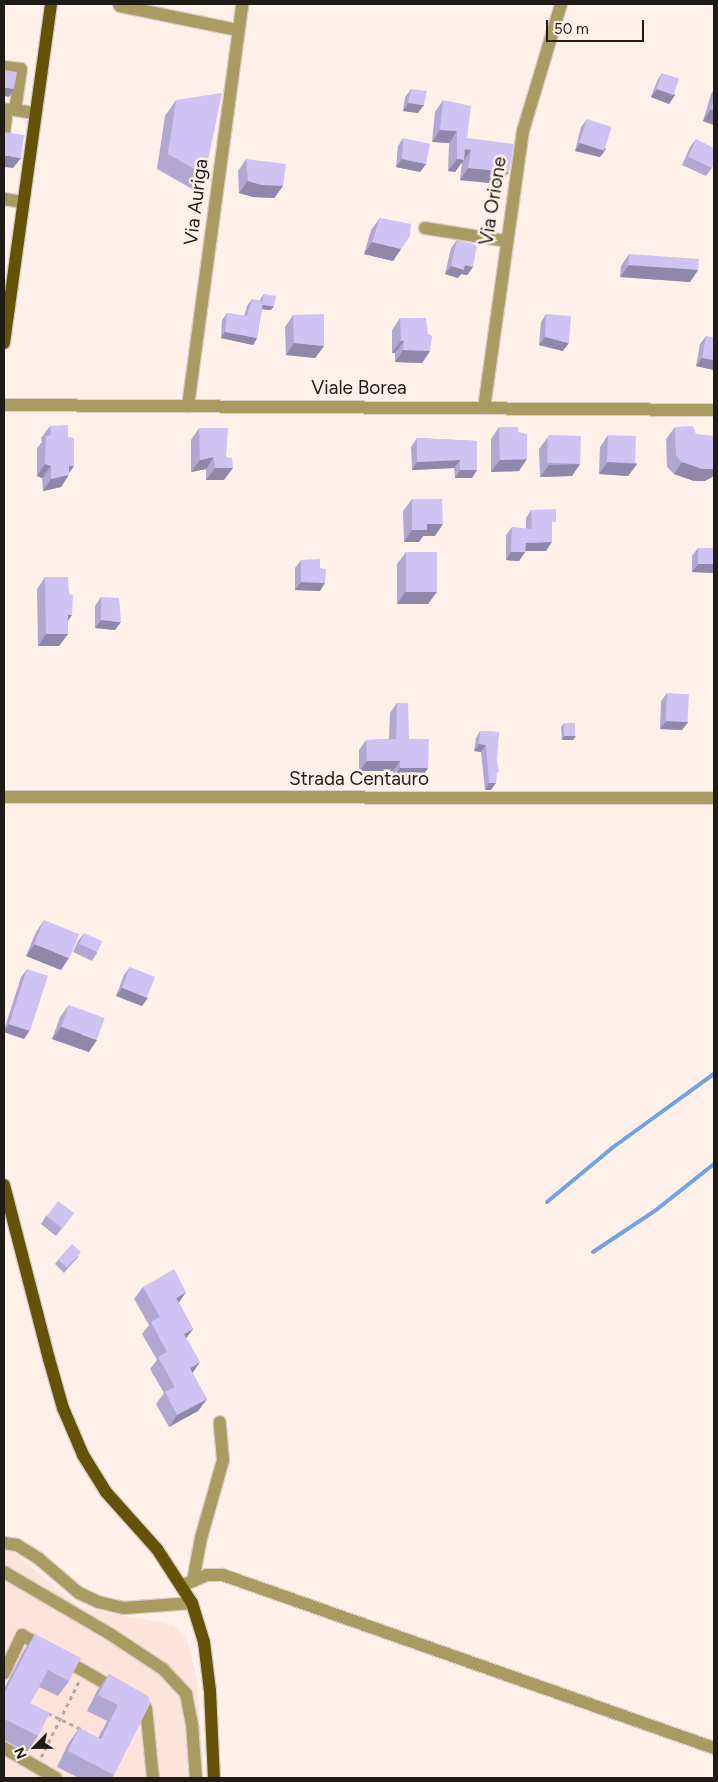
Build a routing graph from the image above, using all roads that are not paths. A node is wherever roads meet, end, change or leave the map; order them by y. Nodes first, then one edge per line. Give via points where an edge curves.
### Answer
1 (51, 4) edge
2 (119, 4) edge
3 (242, 4) edge
4 (560, 4) edge
5 (237, 30) junction
6 (4, 67) edge
7 (9, 109) edge
8 (35, 114) junction
9 (4, 133) edge
10 (4, 199) edge
11 (23, 202) junction
12 (424, 228) dead end
13 (506, 240) junction
14 (4, 343) edge
15 (4, 405) edge
16 (188, 406) junction
17 (484, 408) junction
18 (714, 410) edge
19 (4, 797) edge
20 (714, 798) edge
21 (4, 1185) edge
22 (220, 1422) dead end
23 (4, 1543) edge
24 (4, 1572) edge
25 (187, 1583) junction
26 (192, 1604) junction
27 (4, 1673) edge
28 (4, 1748) edge
29 (714, 1748) edge
30 (56, 1778) edge
31 (153, 1778) edge
32 (196, 1778) edge
33 (214, 1778) edge

1 - 8 main road
2 - 5 street
3 - 5 street, Via Auriga
4 - 13 street, Via Orione via 523,131
5 - 16 street, Via Auriga
6 - 7 street via 21,69
7 - 8 street
7 - 9 street
8 - 11 main road
10 - 11 street
11 - 14 main road
12 - 13 street
13 - 17 street, Via Orione
15 - 16 street, Viale Borea
16 - 17 street, Viale Borea
17 - 18 street, Viale Borea
19 - 20 street, Strada Centauro
21 - 25 main road via 63,1408 83,1455 106,1492
22 - 25 street via 223,1460
23 - 26 street via 17,1545 39,1559 78,1593 98,1602 124,1608
24 - 32 street via 163,1669 186,1694
25 - 26 main road
25 - 29 street via 215,1575 236,1579
26 - 33 main road via 204,1642
27 - 31 street via 22,1635 146,1708
28 - 30 street

